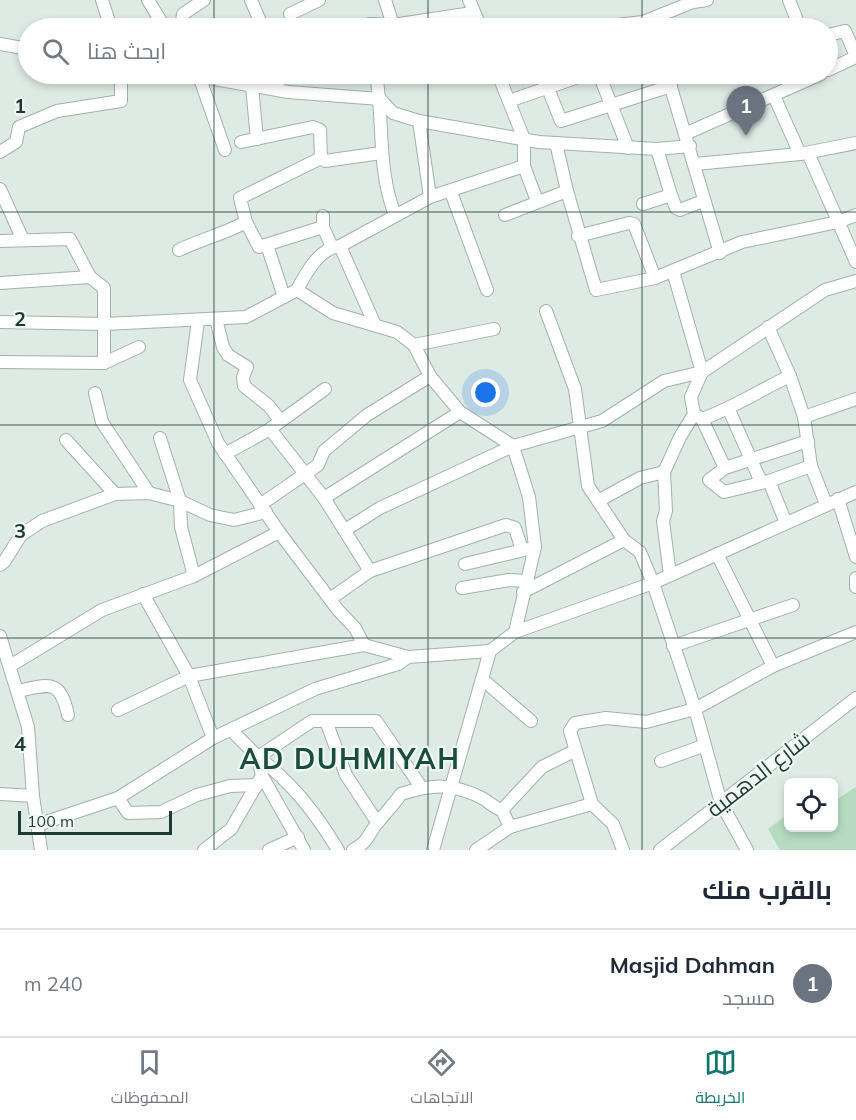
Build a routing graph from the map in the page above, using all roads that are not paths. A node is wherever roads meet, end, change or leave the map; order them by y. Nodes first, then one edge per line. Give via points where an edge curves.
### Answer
1 (102, 0) edge
2 (148, 0) edge
3 (204, 0) edge
4 (251, 0) edge
5 (319, 0) edge
6 (385, 0) edge
7 (469, 0) edge
8 (707, 0) edge
9 (789, 0) edge
10 (472, 13) junction
11 (290, 14) dead end
12 (108, 18) edge
13 (159, 18) edge
14 (182, 18) edge
15 (259, 18) edge
16 (390, 18) edge
17 (450, 18) edge
18 (475, 18) edge
19 (662, 18) edge
20 (796, 18) edge
21 (838, 32) edge
22 (0, 44) edge
23 (18, 47) edge
24 (856, 56) edge
25 (838, 65) edge
26 (122, 84) edge
27 (195, 84) edge
28 (238, 84) edge
29 (278, 84) edge
30 (377, 84) edge
31 (502, 84) edge
32 (554, 84) edge
33 (604, 84) edge
34 (660, 84) edge
35 (670, 84) edge
36 (800, 84) edge
37 (547, 86) junction
38 (252, 87) junction
39 (279, 90) junction
40 (774, 96) junction
41 (380, 99) junction
42 (509, 101) junction
43 (613, 105) junction
44 (419, 121) junction
45 (687, 133) junction
46 (257, 139) junction
47 (524, 139) junction
48 (241, 142) dead end
49 (556, 143) junction
50 (856, 143) edge
51 (690, 146) junction
52 (628, 148) junction
53 (657, 149) junction
54 (225, 150) dead end
55 (0, 152) edge
56 (381, 153) junction
57 (804, 153) junction
58 (321, 158) junction
59 (695, 164) junction
60 (524, 166) junction
61 (0, 189) edge
62 (567, 191) junction
63 (451, 192) junction
64 (671, 195) junction
65 (430, 197) junction
66 (537, 201) junction
67 (703, 201) junction
68 (643, 204) dead end
69 (505, 214) dead end
70 (395, 215) junction
71 (856, 215) edge
72 (246, 222) junction
73 (838, 222) junction
74 (578, 236) junction
75 (23, 240) junction
76 (0, 241) edge
77 (267, 245) junction
78 (336, 247) junction
79 (179, 250) dead end
80 (720, 253) junction
81 (856, 262) edge
82 (673, 271) junction
83 (90, 277) junction
84 (655, 278) junction
85 (856, 280) edge
86 (0, 283) edge
87 (297, 290) junction
88 (487, 290) dead end
89 (284, 297) junction
90 (546, 311) dead end
91 (216, 319) junction
92 (198, 321) junction
93 (0, 322) edge
94 (105, 324) junction
95 (375, 325) junction
96 (768, 327) junction
97 (494, 329) dead end
98 (414, 345) junction
99 (139, 347) dead end
100 (0, 362) edge
101 (104, 363) junction
102 (702, 372) junction
103 (430, 376) junction
104 (790, 376) junction
105 (325, 389) dead end
106 (95, 393) dead end
107 (856, 399) edge
108 (729, 410) junction
109 (460, 412) junction
110 (698, 417) junction
111 (804, 417) junction
112 (280, 420) junction
113 (581, 428) junction
114 (270, 429) junction
115 (160, 438) dead end
116 (66, 440) dead end
117 (808, 441) junction
118 (513, 446) junction
119 (225, 454) junction
120 (752, 458) junction
121 (811, 466) junction
122 (725, 468) junction
123 (664, 472) junction
124 (304, 475) junction
125 (765, 482) junction
126 (856, 492) edge
127 (149, 493) junction
128 (115, 494) junction
129 (324, 498) junction
130 (838, 500) junction
131 (180, 501) junction
132 (598, 501) junction
133 (826, 504) junction
134 (263, 508) junction
135 (786, 523) junction
136 (345, 530) junction
137 (279, 532) junction
138 (624, 540) junction
139 (535, 547) junction
140 (522, 550) junction
141 (717, 554) junction
142 (856, 557) edge
143 (465, 564) dead end
144 (0, 565) edge
145 (370, 571) junction
146 (670, 575) junction
147 (194, 576) junction
148 (856, 578) edge
149 (653, 583) junction
150 (525, 587) junction
151 (856, 587) edge
152 (462, 588) dead end
153 (143, 594) junction
154 (330, 599) junction
155 (793, 605) dead end
156 (750, 619) junction
157 (515, 632) junction
158 (856, 632) edge
159 (0, 636) edge
160 (364, 645) junction
161 (673, 646) junction
162 (490, 651) junction
163 (408, 657) junction
164 (10, 666) junction
165 (773, 666) junction
166 (189, 676) junction
167 (482, 679) junction
168 (18, 691) junction
169 (856, 698) edge
170 (695, 709) junction
171 (118, 710) dead end
172 (68, 715) dead end
173 (326, 721) junction
174 (531, 721) dead end
175 (231, 730) junction
176 (213, 738) junction
177 (703, 746) junction
178 (574, 751) junction
179 (258, 757) junction
180 (661, 761) dead end
181 (260, 780) junction
182 (451, 786) junction
183 (421, 787) junction
184 (0, 794) edge
185 (33, 796) junction
186 (118, 798) junction
187 (721, 803) junction
188 (592, 804) junction
189 (502, 810) junction
190 (377, 822) junction
191 (37, 825) junction
192 (510, 827) junction
193 (298, 837) junction
194 (41, 850) edge
195 (204, 850) edge
196 (269, 850) edge
197 (304, 850) edge
198 (338, 850) edge
199 (353, 850) edge
200 (433, 850) edge
201 (476, 850) edge
202 (622, 850) edge
203 (660, 850) edge
204 (747, 850) edge

1 - 12 street
2 - 13 street
3 - 14 street
4 - 15 street
5 - 11 street
6 - 16 street
7 - 10 street
8 - 19 street via 693,2
9 - 20 street
10 - 17 street
10 - 18 street
21 - 24 street via 844,31
22 - 23 street
24 - 25 street
26 - 55 street via 121,101 57,111 19,126 16,142
27 - 54 street
28 - 38 street
29 - 39 street
30 - 41 street
31 - 42 street
32 - 37 street
33 - 43 street
34 - 43 street
35 - 45 street
36 - 40 street
37 - 42 street
37 - 43 street via 561,121
38 - 39 street
38 - 46 street
39 - 41 street
40 - 45 street
40 - 57 street
41 - 44 street via 393,113
41 - 56 street
42 - 47 street
43 - 52 street
44 - 47 street
44 - 65 street
45 - 51 street
46 - 48 street
46 - 58 street via 314,127 320,130
47 - 49 street
47 - 60 street
49 - 52 street
49 - 62 street
50 - 57 street
51 - 53 street
51 - 59 street
52 - 53 street
53 - 64 street
56 - 58 street via 326,161
56 - 70 street
57 - 59 street
57 - 73 street
58 - 72 street via 240,198
59 - 67 street
60 - 63 street
60 - 66 street
61 - 75 street
62 - 66 street
62 - 74 street
63 - 65 street
63 - 88 street
64 - 67 street via 680,210
64 - 68 street
65 - 70 street
66 - 69 street
67 - 80 street
70 - 78 street
71 - 73 street
72 - 77 street via 259,247
72 - 79 street
73 - 80 street via 742,242
73 - 81 street
74 - 84 street via 634,224
74 - 84 street via 596,290
75 - 76 street
75 - 83 street via 70,240
77 - 78 street via 323,221
77 - 89 street
78 - 87 street via 308,269
78 - 95 street
80 - 82 street
82 - 84 street
82 - 102 street
83 - 86 street
83 - 94 street via 104,288
85 - 96 street via 825,290
87 - 89 street
87 - 95 street via 333,313
89 - 91 street via 246,317
90 - 113 street via 575,389
91 - 92 street
91 - 112 street via 228,355 247,367 244,386
92 - 94 street
92 - 119 street via 190,380
93 - 94 street
94 - 101 street
95 - 98 street via 397,332
96 - 102 street
96 - 104 street
97 - 98 street
98 - 103 street
99 - 101 street
100 - 101 street
102 - 110 street via 691,397
102 - 113 street via 664,381 602,421
103 - 109 street
103 - 124 street via 367,415 324,451 318,465
104 - 108 street via 753,393
104 - 111 street
105 - 112 street
106 - 127 street via 102,422
107 - 111 street
108 - 110 street
108 - 120 street
109 - 118 street
109 - 129 street
110 - 122 street
110 - 123 street via 680,437
111 - 117 street
112 - 114 street
113 - 118 street
113 - 132 street via 588,486
114 - 119 street
114 - 124 street
115 - 131 street
116 - 128 street
117 - 120 street
117 - 121 street
118 - 136 street via 380,508
118 - 139 street via 530,497
119 - 134 street
120 - 122 street
120 - 125 street
121 - 125 street
121 - 133 street
122 - 125 street via 710,480 724,492
123 - 132 street via 640,478
123 - 146 street via 663,521
124 - 129 street
124 - 134 street
125 - 135 street
126 - 130 street
127 - 128 street
127 - 131 street
128 - 144 street via 42,521 21,535
129 - 136 street
130 - 133 street
130 - 142 street
131 - 134 street via 210,515 234,520
131 - 147 street via 181,527
132 - 138 street
133 - 135 street
134 - 137 street
135 - 141 street
136 - 145 street
137 - 147 street
137 - 154 street
138 - 149 street via 640,552
138 - 150 street
139 - 140 street
139 - 150 street
140 - 143 street
140 - 145 street via 515,528 506,525
141 - 146 street
141 - 156 street
145 - 154 street
146 - 149 street
147 - 153 street
148 - 151 street
149 - 157 street
149 - 161 street
150 - 152 street via 509,580
150 - 157 street
153 - 164 street via 102,610
153 - 166 street
154 - 160 street
155 - 156 street
156 - 161 street
156 - 165 street
157 - 162 street
158 - 165 street
159 - 164 street
160 - 163 street
160 - 166 street
161 - 170 street
162 - 163 street
162 - 167 street
163 - 175 street via 398,664 315,689
164 - 168 street
165 - 170 street
166 - 171 street
166 - 176 street
167 - 174 street
167 - 182 street
168 - 172 street via 39,686 56,688 62,694
168 - 185 street via 28,727
169 - 187 street, شارع الدهمية
170 - 177 street
170 - 178 street via 646,722 606,718 575,723 570,731
173 - 179 street via 312,721
173 - 183 street via 376,721
173 - 190 street via 346,775
175 - 176 street
175 - 179 street
176 - 186 street
177 - 180 street
177 - 187 street
178 - 188 street
178 - 189 street via 542,767
179 - 181 street
179 - 198 street via 314,810
181 - 186 street via 197,795 161,813 128,813
181 - 193 street
181 - 195 street via 231,829
182 - 183 street
182 - 189 street via 465,789
182 - 200 street
183 - 190 street via 401,794
184 - 185 street
185 - 191 street
186 - 191 street
187 - 203 street, شارع الدهمية
187 - 204 street
188 - 192 street
188 - 202 street via 613,824
189 - 192 street
190 - 199 street via 366,843
191 - 194 street
192 - 201 street
193 - 196 street
193 - 197 street

